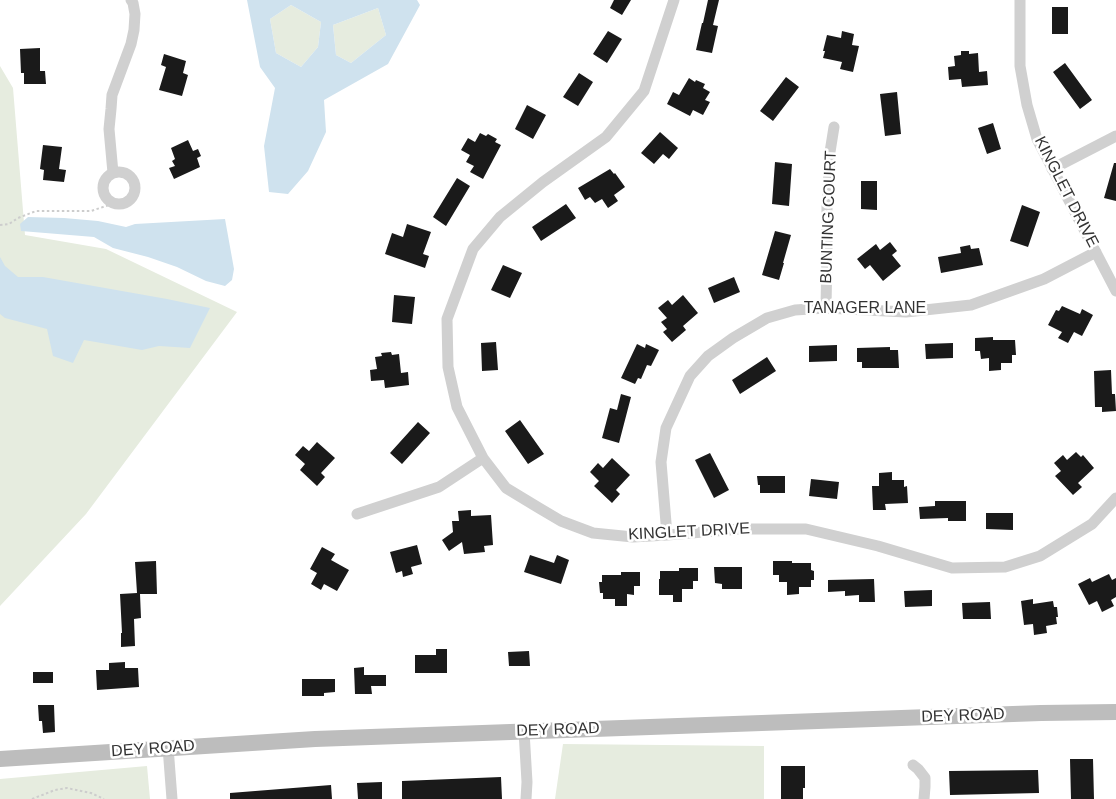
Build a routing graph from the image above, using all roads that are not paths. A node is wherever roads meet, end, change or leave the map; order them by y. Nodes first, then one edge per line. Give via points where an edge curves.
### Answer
1 (131, 0) edge
2 (674, 0) edge
3 (1020, 0) edge
4 (834, 126) dead end
5 (1116, 136) edge
6 (1052, 169) junction
7 (113, 173) junction
8 (1096, 252) junction
9 (1116, 291) edge
10 (826, 308) junction
11 (483, 458) junction
12 (1116, 498) edge
13 (356, 514) dead end
14 (667, 535) junction
15 (1116, 712) edge
16 (524, 731) junction
17 (168, 747) junction
18 (0, 759) edge
19 (914, 765) dead end
20 (172, 799) edge
21 (526, 799) edge
22 (924, 799) edge

1 - 7 street via 135,14 134,30 112,95 109,129
2 - 11 street, KINGLET DRIVE via 644,91 606,137 500,217 472,249 447,319 448,367 457,407
3 - 6 street, KINGLET DRIVE via 1020,66 1027,105 1037,139
4 - 10 street, BUNTING COURT via 827,206
5 - 6 street
6 - 8 street, KINGLET DRIVE
7 - 7 street via 104,180 102,189 106,199 118,205 129,202 135,193 133,180 124,173
8 - 9 street, KINGLET DRIVE
8 - 10 street, TANAGER LANE via 1044,278 971,305 906,312
10 - 14 street, TANAGER LANE via 794,310 767,318 708,356 690,376 666,428 661,462
11 - 13 street via 439,486
11 - 14 street, KINGLET DRIVE via 506,488 561,521 593,533 632,537
12 - 14 street, KINGLET DRIVE via 1092,524 1040,556 1005,567 952,568 806,529 740,528
15 - 16 main road, DEY ROAD
16 - 17 main road, DEY ROAD
16 - 21 street
17 - 18 main road, DEY ROAD
17 - 20 street
19 - 22 street via 925,778

